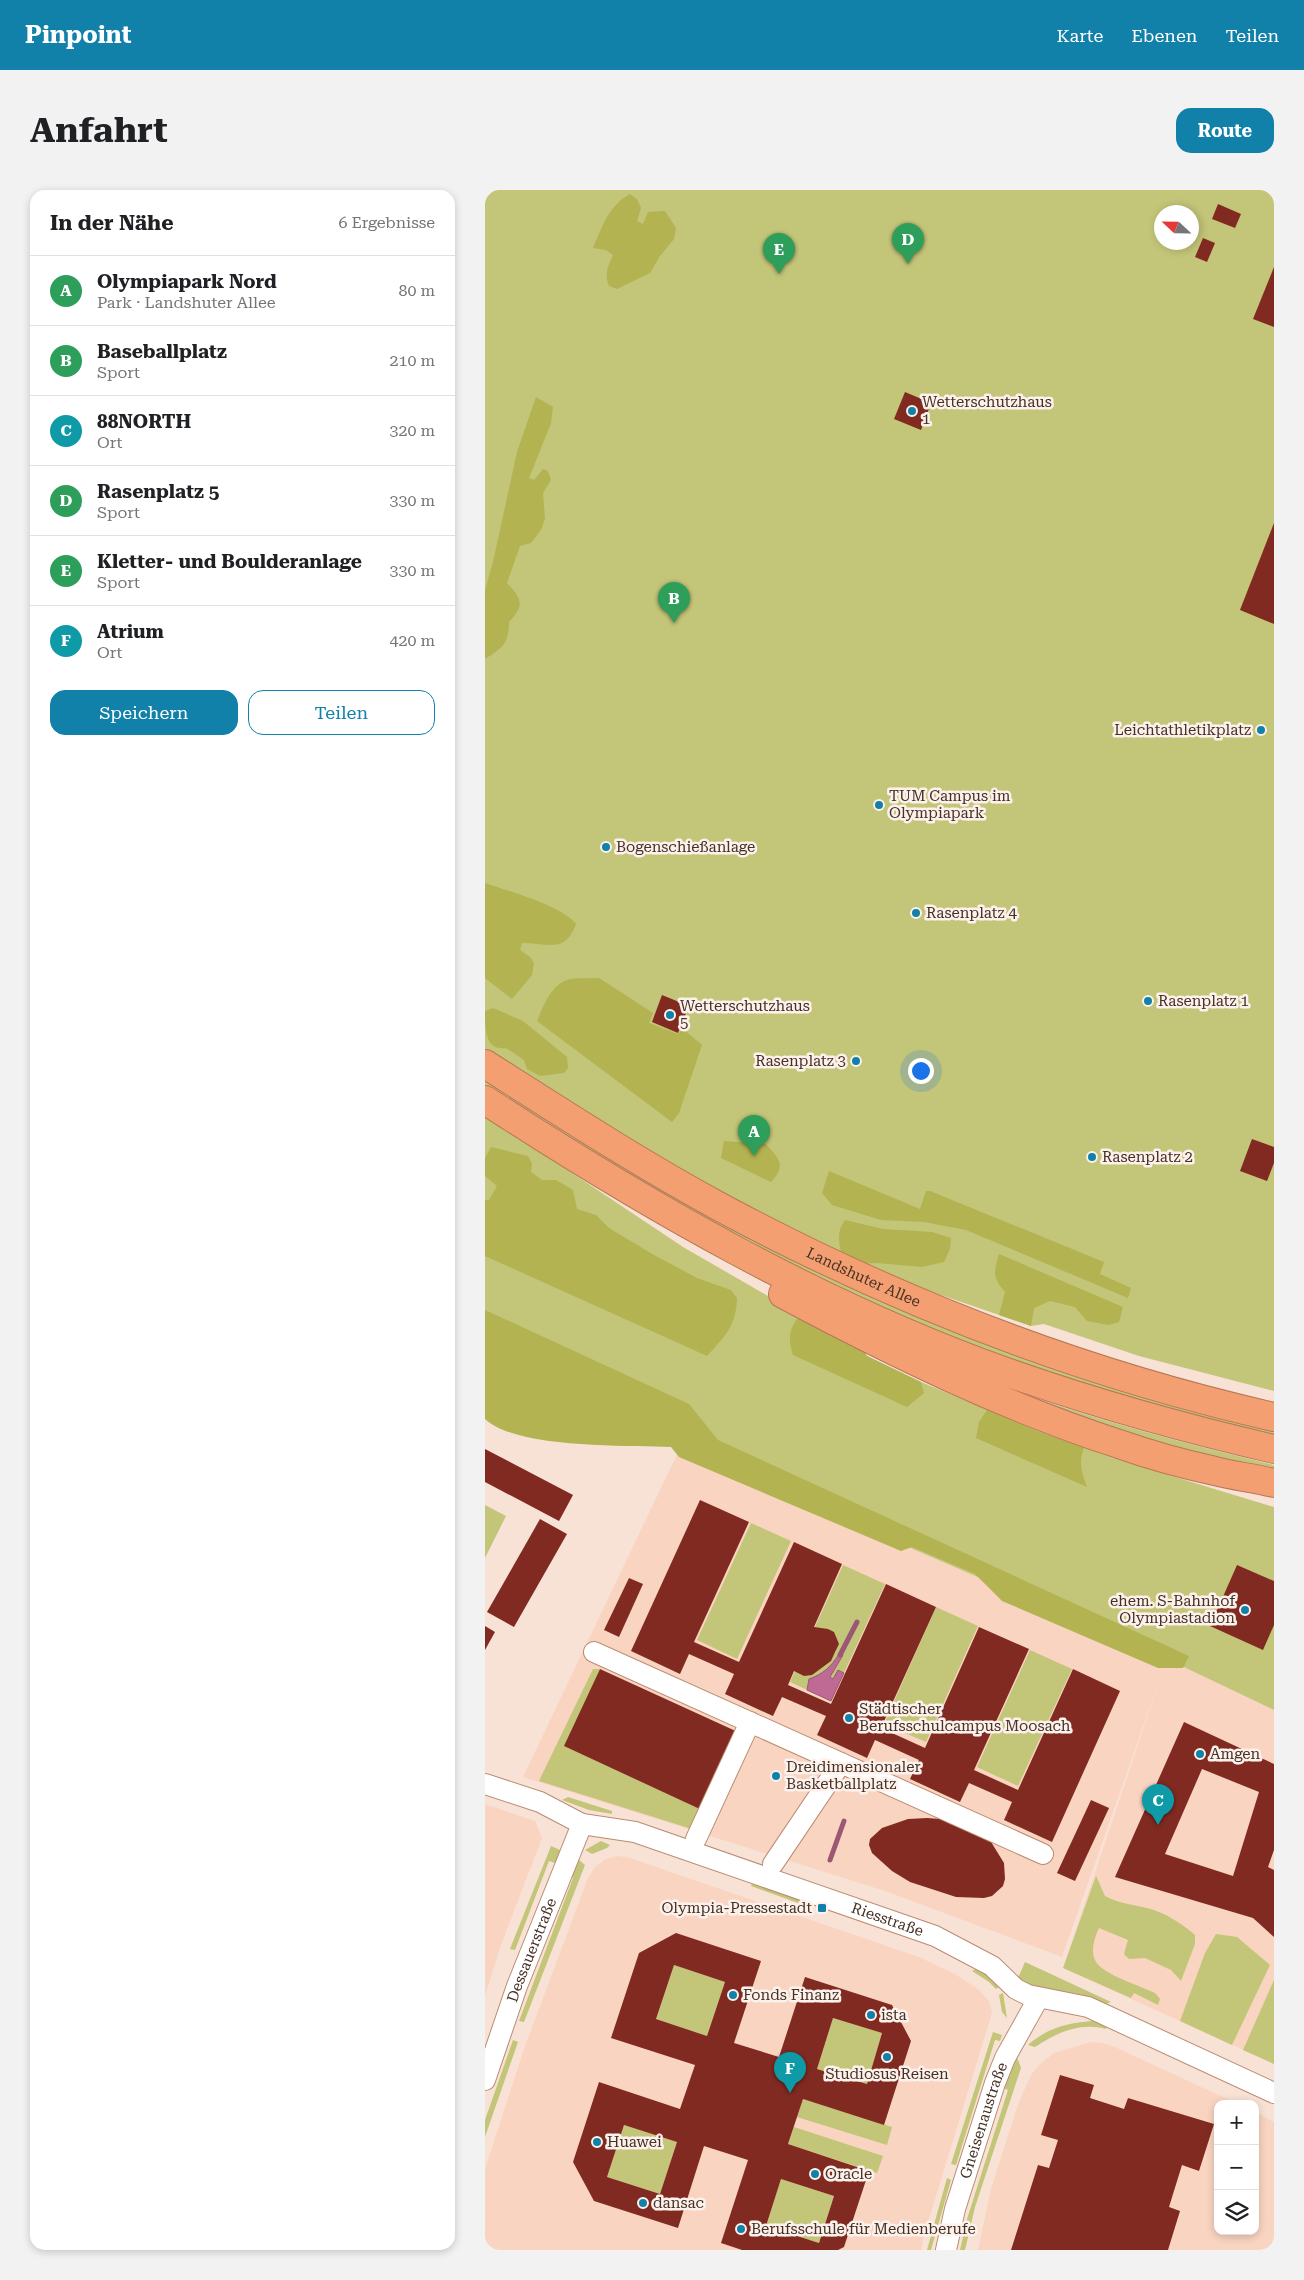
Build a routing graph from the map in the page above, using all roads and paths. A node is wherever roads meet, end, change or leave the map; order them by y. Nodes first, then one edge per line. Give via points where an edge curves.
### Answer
1 (485, 1064) edge
2 (485, 1100) edge
3 (735, 1248) junction
4 (1274, 1417) edge
5 (1274, 1449) edge
6 (1215, 1472) junction
7 (1274, 1483) edge
8 (1274, 1494) edge
9 (594, 1652) dead end
10 (750, 1722) junction
11 (841, 1763) junction
12 (485, 1784) edge
13 (582, 1824) junction
14 (696, 1839) dead end
15 (1043, 1854) dead end
16 (773, 1864) dead end
17 (1038, 1999) junction
18 (485, 2080) edge
19 (1274, 2093) edge
20 (946, 2250) edge

1 - 4 highway, Landshuter Allee via 680,1184 875,1284 1077,1364
2 - 3 highway, Landshuter Allee via 597,1170
3 - 5 highway, Landshuter Allee via 863,1313 1005,1372 1139,1415
3 - 6 highway via 773,1288 919,1364 1071,1428
6 - 7 highway
6 - 8 highway
9 - 10 street
10 - 11 street
10 - 14 street
11 - 15 street
11 - 16 street
12 - 13 street, Riesstraße via 540,1802
13 - 17 street, Riesstraße via 635,1832 935,1936 976,1956 1016,1989
13 - 18 street, Dessauerstraße via 517,1986
17 - 19 street, Riesstraße via 1095,2010
17 - 20 street, Gneisenaustraße via 1008,2051 995,2084 955,2209

